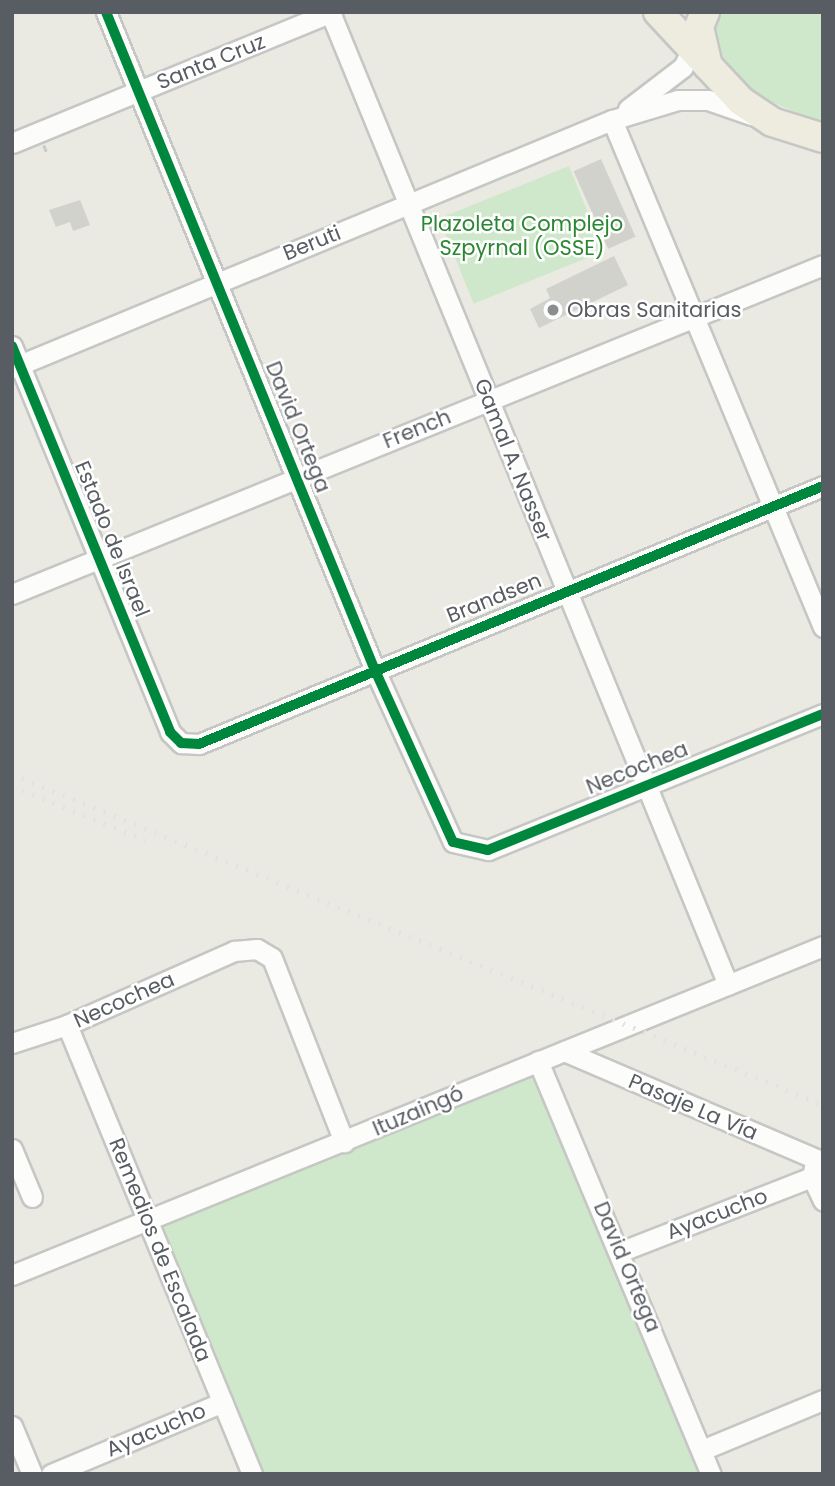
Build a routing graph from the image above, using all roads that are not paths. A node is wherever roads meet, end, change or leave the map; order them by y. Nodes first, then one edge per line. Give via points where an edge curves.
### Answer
1 (106, 12) edge
2 (331, 12) edge
3 (658, 12) edge
4 (702, 40) edge
5 (138, 92) junction
6 (612, 120) junction
7 (772, 122) junction
8 (819, 140) edge
9 (12, 143) edge
10 (409, 203) junction
11 (823, 265) edge
12 (217, 282) junction
13 (694, 318) junction
14 (12, 346) edge
15 (16, 367) edge
16 (489, 401) junction
17 (298, 477) junction
18 (823, 486) edge
19 (773, 507) junction
20 (99, 558) junction
21 (566, 590) junction
22 (12, 594) edge
23 (823, 627) edge
24 (374, 668) junction
25 (823, 714) edge
26 (181, 743) joint
27 (646, 785) junction
28 (464, 848) joint
29 (823, 946) edge
30 (728, 985) junction
31 (67, 1025) junction
32 (12, 1043) edge
33 (564, 1051) junction
34 (538, 1061) junction
35 (344, 1142) junction
36 (12, 1149) edge
37 (817, 1166) edge
38 (32, 1197) dead end
39 (823, 1201) edge
40 (147, 1220) junction
41 (622, 1251) junction
42 (12, 1275) edge
43 (823, 1401) edge
44 (223, 1402) junction
45 (12, 1426) edge
46 (702, 1450) junction
47 (32, 1474) edge
48 (51, 1474) edge
49 (252, 1474) edge
50 (711, 1474) edge

1 - 5 street, David Ortega
2 - 5 street, Santa Cruz
2 - 10 street, Gamal A. Nasser
3 - 4 highway
4 - 6 street, Beruti via 666,83
4 - 7 highway via 741,101
5 - 9 street, Santa Cruz
5 - 12 street, David Ortega
6 - 7 street, Beruti via 678,100 708,100
6 - 10 street, Beruti
6 - 13 street
7 - 8 highway
10 - 12 street, Beruti
10 - 16 street, Gamal A. Nasser
11 - 13 street, French
12 - 15 street, Beruti
12 - 17 street, David Ortega
13 - 16 street, French
13 - 19 street
14 - 15 street, Estado de Israel
15 - 20 street, Estado de Israel
16 - 17 street, French
16 - 21 street, Gamal A. Nasser
17 - 20 street, French
17 - 24 street, David Ortega
18 - 19 street, Brandsen
19 - 21 street, Brandsen
19 - 23 street
20 - 22 street, French
20 - 26 street, Estado de Israel via 170,732
21 - 24 street, Brandsen
21 - 27 street, Gamal A. Nasser
24 - 26 street, Brandsen via 199,744
24 - 28 street, David Ortega via 444,830
25 - 27 street, Necochea
27 - 28 street, Necochea via 488,850
27 - 30 street, Gamal A. Nasser
29 - 30 street, Ituzaingó
30 - 33 street, Ituzaingó
31 - 32 street, Necochea
31 - 35 street, Necochea via 234,951 257,949 272,958
31 - 40 street, Remedios de Escalada
33 - 34 street, Ituzaingó
33 - 37 street, Pasaje La Vía
34 - 35 street, Ituzaingó
34 - 41 street, David Ortega
35 - 40 street, Ituzaingó
36 - 38 street
37 - 39 street
37 - 41 street, Ayacucho
40 - 42 street, Ituzaingó
40 - 44 street, Remedios de Escalada
41 - 46 street, David Ortega
43 - 46 street
44 - 48 street, Ayacucho
44 - 49 street, Remedios de Escalada
45 - 47 street
46 - 50 street, David Ortega

